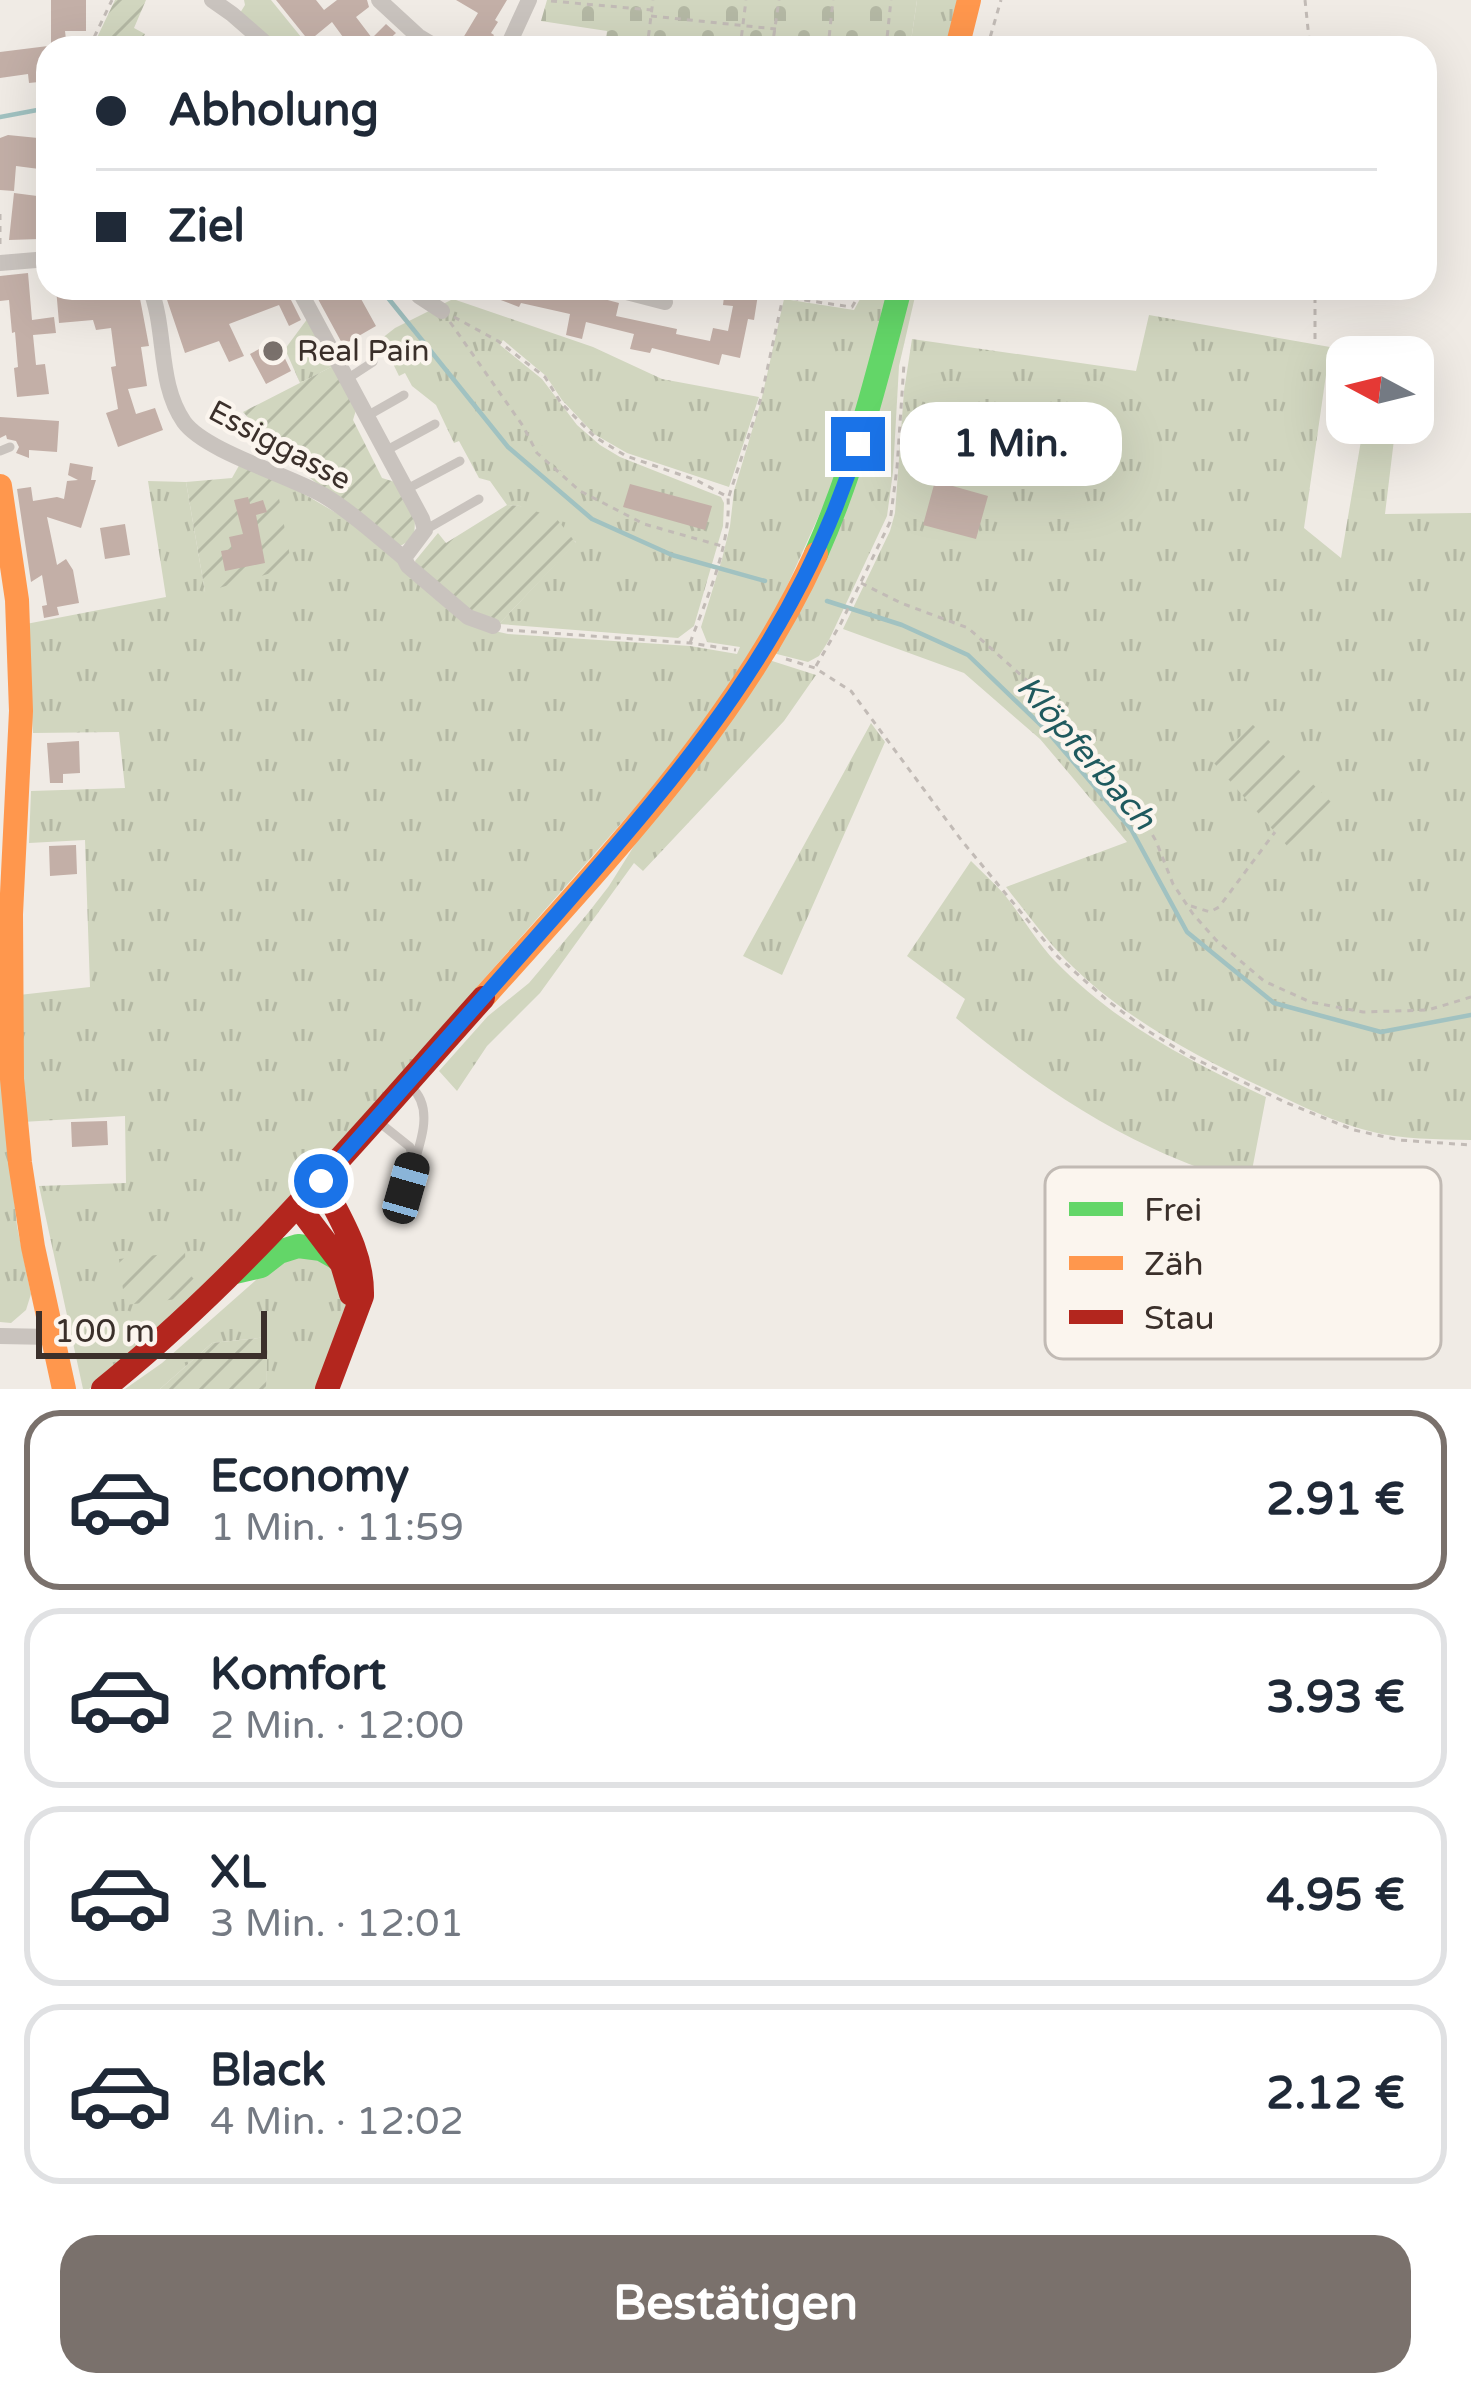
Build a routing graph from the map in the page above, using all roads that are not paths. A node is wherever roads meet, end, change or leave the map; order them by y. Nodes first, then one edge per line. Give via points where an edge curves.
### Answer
1 (212, 0) edge
2 (379, 0) edge
3 (530, 0) edge
4 (969, 0) edge
5 (257, 36) edge
6 (418, 36) edge
7 (513, 36) edge
8 (961, 36) edge
9 (36, 260) edge
10 (0, 263) edge
11 (155, 300) edge
12 (304, 300) edge
13 (425, 300) edge
14 (657, 300) edge
15 (897, 300) edge
16 (665, 302) dead end
17 (442, 311) road end
18 (374, 362) dead end
19 (347, 379) junction
20 (404, 395) dead end
21 (367, 416) junction
22 (435, 424) dead end
23 (387, 451) junction
24 (460, 461) dead end
25 (0, 486) edge
26 (407, 489) junction
27 (479, 499) dead end
28 (425, 530) junction
29 (404, 558) junction
30 (494, 626) road end
31 (6, 954) edge
32 (407, 1083) junction
33 (375, 1119) junction
34 (413, 1163) junction
35 (321, 1181) junction
36 (406, 1188) dead end
37 (298, 1206) junction
38 (342, 1264) junction
39 (235, 1272) junction
40 (349, 1325) junction
41 (0, 1336) edge
42 (52, 1337) junction
43 (63, 1385) edge
44 (103, 1389) edge
45 (327, 1389) edge

1 - 5 street
2 - 6 street
3 - 7 street
4 - 8 main road
9 - 10 street
11 - 29 street, Essiggasse via 165,374 186,425 218,449 326,497
12 - 19 street
13 - 17 street
14 - 16 street
15 - 32 main road via 850,470 807,573 757,662 664,789
18 - 19 lane
19 - 21 street
20 - 21 lane
21 - 23 street
22 - 23 lane
23 - 26 street
24 - 26 lane
25 - 31 main road via 17,599 21,711
26 - 28 street
27 - 28 lane
28 - 29 street
29 - 30 street, Essiggasse via 468,616
31 - 42 main road via 20,1163
32 - 33 main road
32 - 34 lane via 425,1111
33 - 34 lane via 410,1147
33 - 35 main road
34 - 36 lane
35 - 37 main road
35 - 40 main road via 362,1271
37 - 38 main road
37 - 39 main road
38 - 39 main road via 298,1246
38 - 40 main road via 351,1285
39 - 44 main road
40 - 45 main road
41 - 42 street
42 - 43 main road

